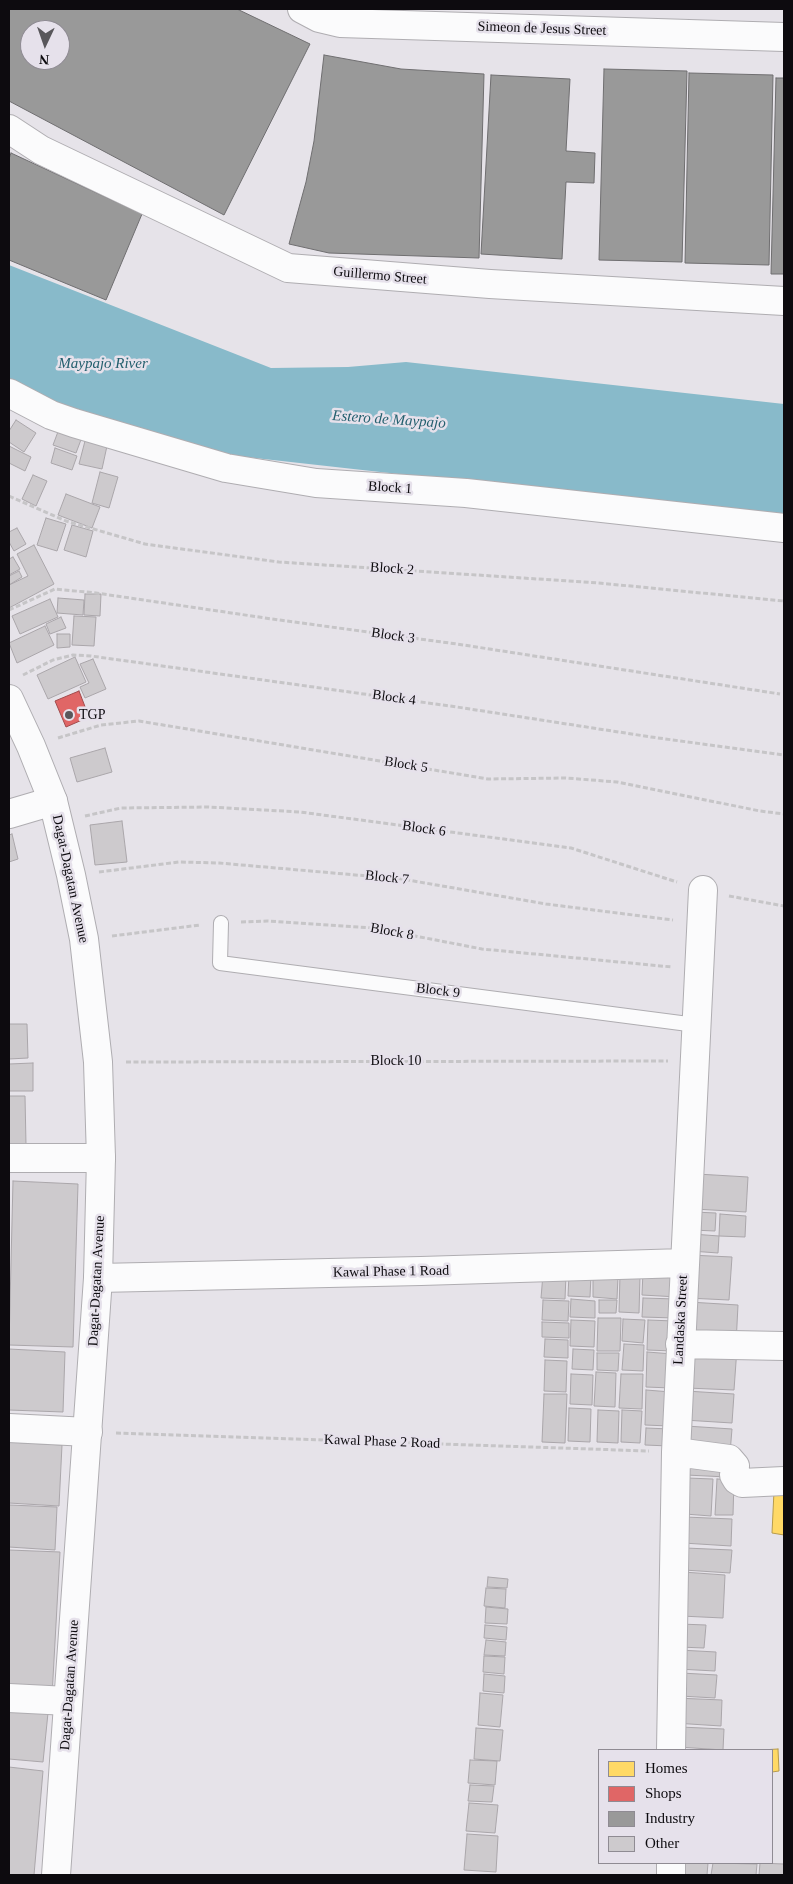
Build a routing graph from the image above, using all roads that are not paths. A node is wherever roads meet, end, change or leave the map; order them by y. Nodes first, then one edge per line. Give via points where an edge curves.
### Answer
1 (302, 9) edge
2 (784, 37) edge
3 (9, 129) edge
4 (784, 301) edge
5 (9, 393) edge
6 (784, 528) edge
7 (13, 688) edge
8 (55, 812) junction
9 (9, 814) edge
10 (703, 890) road end
11 (221, 923) road end
12 (696, 1025) junction
13 (9, 1158) edge
14 (101, 1158) junction
15 (684, 1263) junction
16 (98, 1278) junction
17 (680, 1344) junction
18 (784, 1346) edge
19 (9, 1428) edge
20 (88, 1432) junction
21 (676, 1452) junction
22 (784, 1481) edge
23 (9, 1698) edge
24 (68, 1701) junction
25 (670, 1749) edge
26 (56, 1875) edge

1 - 2 street, Simeon de Jesus Street via 319,18 340,23
3 - 4 street, Guillermo Street via 41,150 288,268 490,284
5 - 6 street, Block 1 via 51,415 105,434 235,470 316,483 466,493
7 - 8 street, Dagat-Dagatan Avenue
8 - 9 street
8 - 14 street, Dagat-Dagatan Avenue via 84,939 98,1062
10 - 12 street, Landaska Street
11 - 12 lane, Block 9 via 220,963
12 - 15 street, Landaska Street
13 - 14 street
14 - 16 street, Dagat-Dagatan Avenue
15 - 16 street, Kawal Phase 1 Road
15 - 17 street, Landaska Street
16 - 20 street, Dagat-Dagatan Avenue
17 - 18 street
17 - 21 street, Landaska Street
19 - 20 street
20 - 24 street, Dagat-Dagatan Avenue
21 - 22 street via 729,1459 735,1466 734,1475 742,1483
21 - 25 street, Landaska Street
23 - 24 street
24 - 26 street, Dagat-Dagatan Avenue

